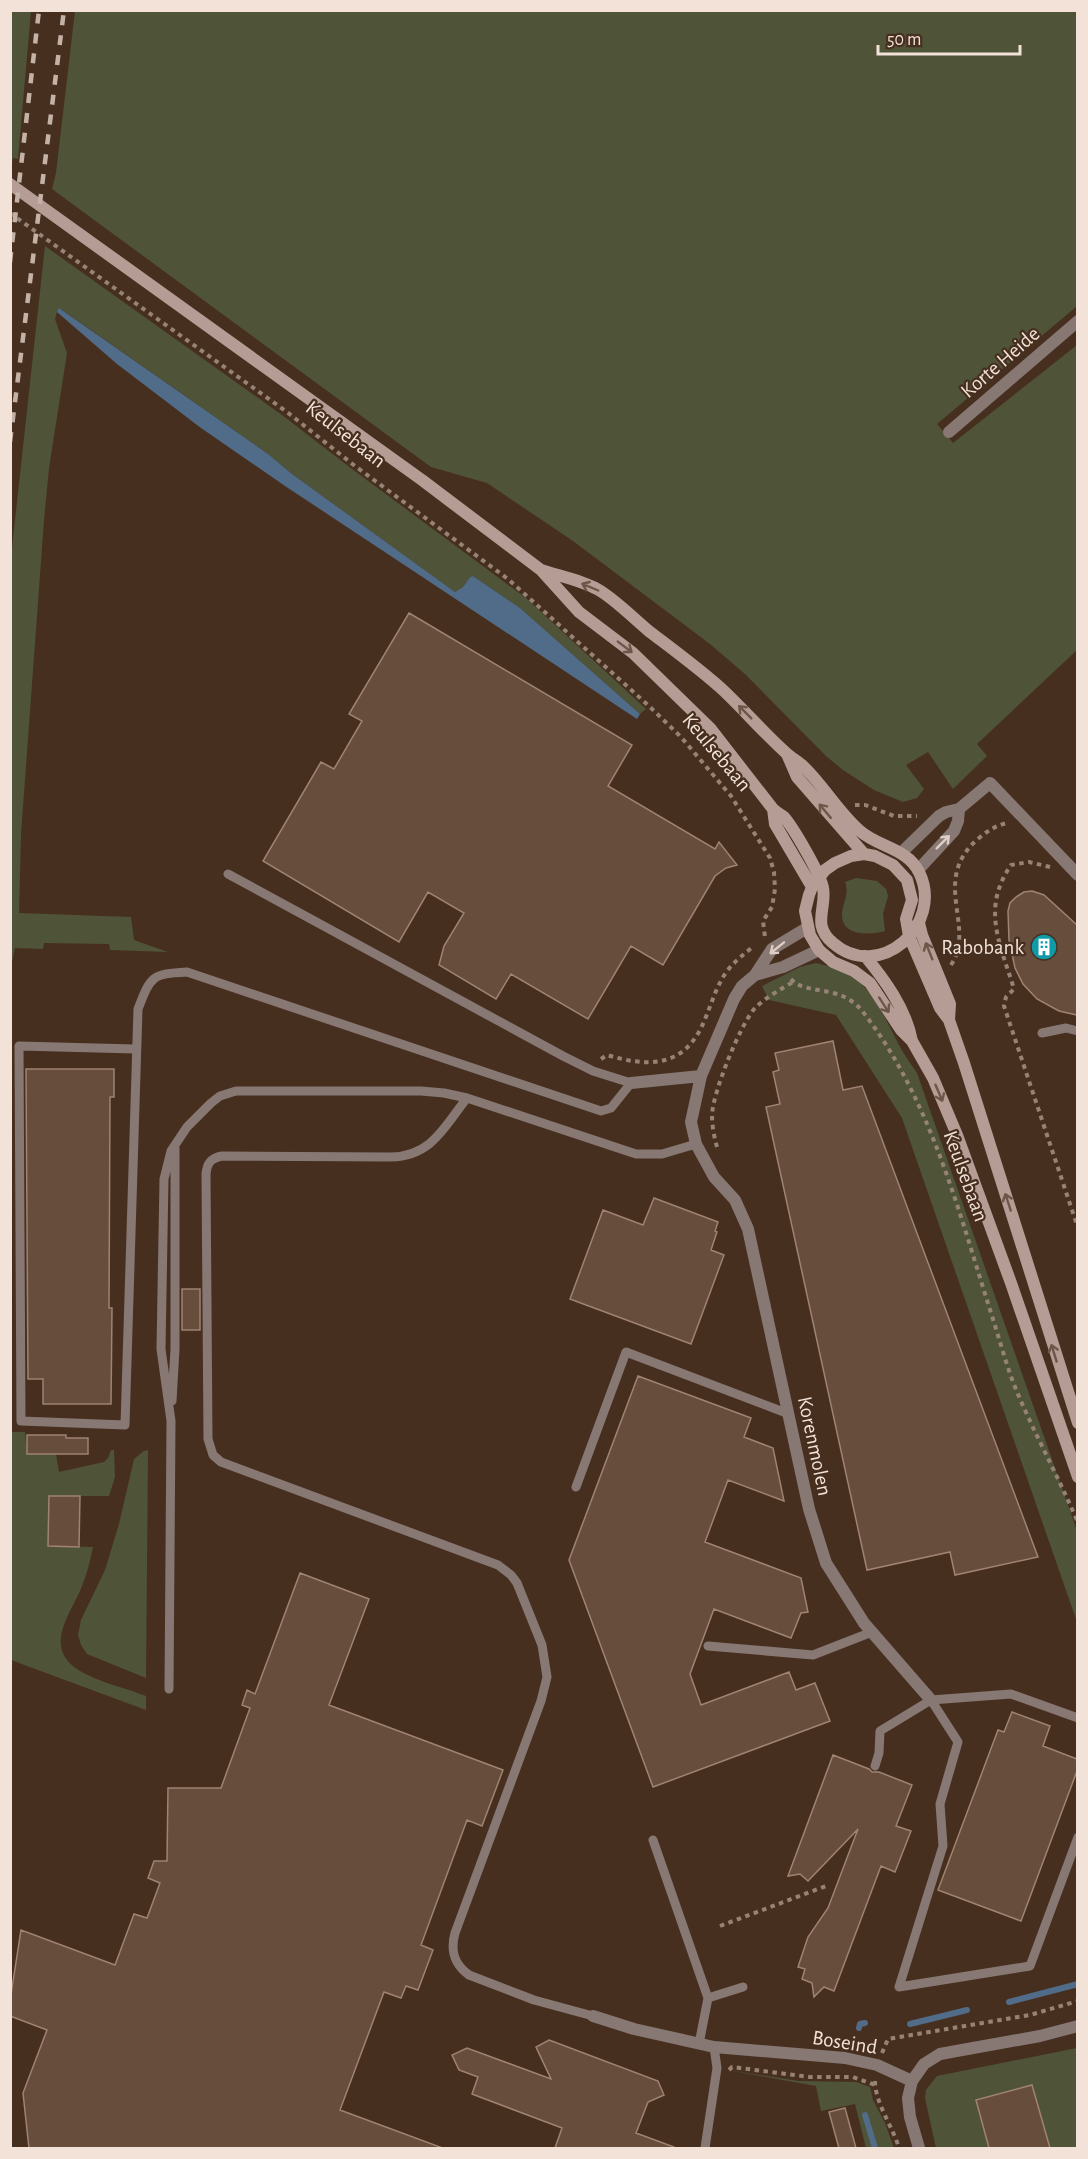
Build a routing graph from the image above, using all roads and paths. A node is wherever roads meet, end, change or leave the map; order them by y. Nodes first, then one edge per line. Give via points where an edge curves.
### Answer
1 (10, 184) edge
2 (10, 213) edge
3 (1077, 321) edge
4 (950, 432) dead end
5 (541, 570) junction
6 (786, 753) junction
7 (773, 809) junction
8 (959, 809) junction
9 (1024, 820) junction
10 (901, 853) junction
11 (864, 854) junction
12 (889, 862) junction
13 (918, 870) junction
14 (228, 874) dead end
15 (1077, 874) edge
16 (820, 877) junction
17 (812, 887) junction
18 (920, 922) junction
19 (807, 928) junction
20 (909, 936) junction
21 (832, 943) junction
22 (756, 945) dead end
23 (772, 949) junction
24 (819, 950) junction
25 (865, 956) junction
26 (783, 967) junction
27 (938, 973) junction
28 (755, 975) junction
29 (793, 982) junction
30 (949, 1020) junction
31 (1077, 1031) edge
32 (1042, 1033) dead end
33 (912, 1041) junction
34 (135, 1049) junction
35 (593, 1071) junction
36 (701, 1076) junction
37 (631, 1083) junction
38 (467, 1098) junction
39 (175, 1143) junction
40 (696, 1144) junction
41 (719, 1153) dead end
42 (1077, 1228) edge
43 (789, 1414) junction
44 (171, 1421) junction
45 (1077, 1423) edge
46 (1077, 1477) edge
47 (576, 1487) dead end
48 (1077, 1523) edge
49 (872, 1632) junction
50 (708, 1646) dead end
51 (169, 1689) dead end
52 (931, 1700) junction
53 (1077, 1718) edge
54 (875, 1766) dead end
55 (1077, 1837) edge
56 (653, 1840) dead end
57 (826, 1886) dead end
58 (720, 1926) dead end
59 (743, 1988) dead end
60 (708, 1998) junction
61 (1077, 2001) edge
62 (593, 2016) joint
63 (1077, 2026) edge
64 (699, 2044) junction
65 (714, 2047) junction
66 (877, 2065) junction
67 (726, 2073) dead end
68 (912, 2081) junction
69 (875, 2085) junction
70 (705, 2148) edge
71 (899, 2148) edge
72 (919, 2148) edge

1 - 5 main road, Keulsebaan
2 - 23 path, Keulsebaan via 287,412 508,579 649,706 731,796 770,858 775,889 772,907 763,921 765,939
3 - 4 street, Korte Heide
6 -> 5 main road, Keulsebaan via 723,691 597,589
5 -> 7 main road, Keulsebaan via 579,612 633,653 710,728
6 - 10 main road, Keulsebaan via 804,766 860,832
11 -> 6 main road, Keulsebaan via 797,777
7 - 16 main road, Keulsebaan via 784,818
7 - 17 main road, Keulsebaan via 776,824
8 - 9 street via 990,783
8 - 10 street via 939,816
13 -> 8 street via 954,831
9 - 15 street
9 - 27 path via 994,826 962,858 956,871 954,894 958,948 952,964
10 - 12 main road
10 - 13 main road, Keulsebaan
11 - 12 main road
11 - 16 main road via 841,860
12 - 20 main road via 901,872 911,891 906,919
13 - 18 main road via 924,895
14 - 35 lane
15 - 42 path via 1029,862 1011,865 995,896 995,927 1014,989 1004,1006
16 - 17 main road
16 - 21 main road via 824,894 821,922
17 - 19 main road via 805,911
18 - 20 main road
27 -> 18 main road, Keulsebaan
19 -> 23 street, Korenmolen
19 - 24 main road
20 - 25 main road via 892,950
20 - 30 main road, Keulsebaan
21 - 24 main road
21 - 25 main road
22 - 35 path via 726,972 700,1029 682,1052 655,1063 607,1055
23 - 28 street, Korenmolen
24 - 26 street
24 -> 33 main road, Keulsebaan via 870,983
25 - 33 main road, Keulsebaan via 909,1023
26 - 28 street
26 - 29 path
27 - 30 main road, Keulsebaan via 950,1004
28 - 36 street, Korenmolen via 734,999
29 - 41 path via 755,1008 729,1059 712,1114
29 - 48 path, Keulsebaan via 844,995 861,1009 892,1053 936,1147 1013,1382
45 -> 30 main road, Keulsebaan
31 - 32 lane via 1066,1028
33 -> 46 main road, Keulsebaan via 933,1078 957,1136
34 - 34 lane via 19,1046 21,1421 125,1425
34 - 37 lane via 138,1009 148,983 161,973 187,972 601,1111 611,1108
35 - 37 lane
36 - 37 street
36 - 40 street, Korenmolen via 691,1122
38 - 39 lane via 422,1091 236,1091 211,1103
38 - 40 lane via 636,1154 662,1154
38 - 62 lane via 433,1141 414,1155 222,1156 209,1162 208,1439 213,1455 221,1462 498,1564 514,1578 542,1645 547,1677 455,1933 453,1953 460,1969 469,1975 534,2000
39 - 44 lane
39 - 44 lane via 167,1165 162,1209 161,1349
40 - 43 street, Korenmolen via 714,1177 735,1200 748,1229
43 - 47 lane via 626,1352
43 - 49 street, Korenmolen via 808,1509 826,1563
44 - 51 lane
49 - 50 lane via 813,1655
49 - 52 street, Korenmolen
52 - 53 lane via 1011,1694
52 - 54 lane via 880,1731
52 - 55 lane via 958,1742 940,1804 944,1846 899,1987 1030,1966
56 - 60 lane
57 - 58 path
59 - 60 lane
60 - 64 lane
61 - 66 path, Boseind via 1030,2015 888,2039
62 - 64 street, Boseind
63 - 68 street via 940,2054 924,2064
64 - 65 street, Boseind
65 - 66 street, Boseind via 846,2058
65 - 70 lane via 717,2068
66 - 68 street, Boseind
66 - 69 path
67 - 69 path via 732,2067 810,2077 853,2077
68 - 72 street via 908,2098
69 - 71 path

